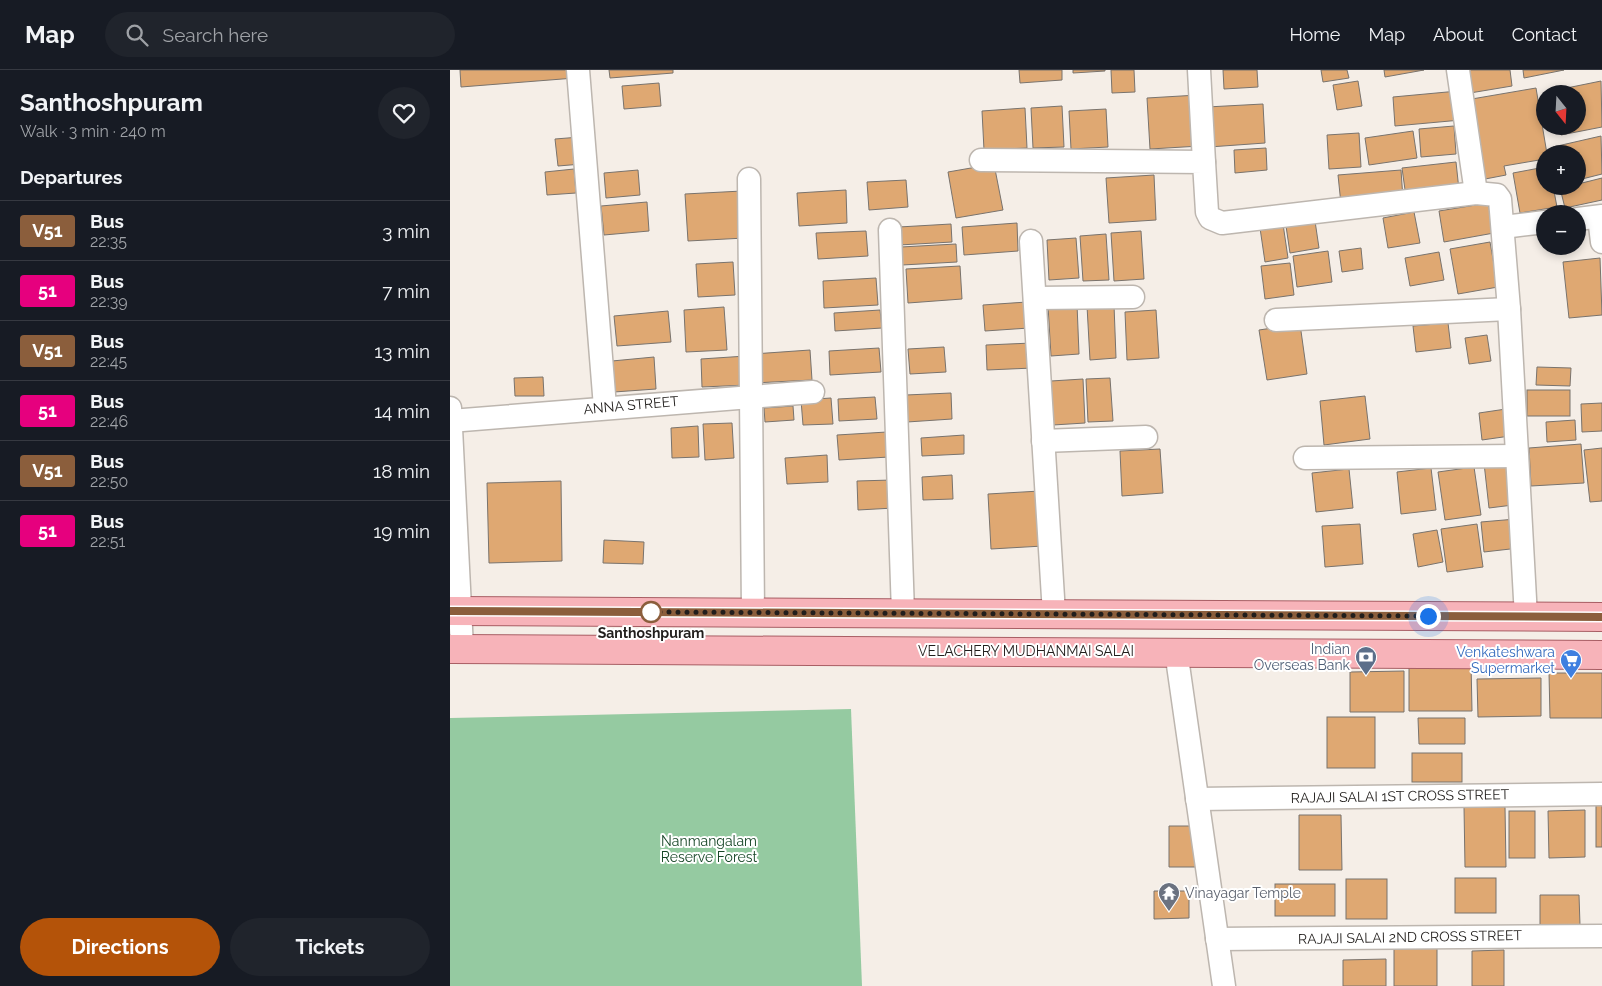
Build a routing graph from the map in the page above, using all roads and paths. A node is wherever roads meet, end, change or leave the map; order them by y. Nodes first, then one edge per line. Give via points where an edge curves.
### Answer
1 (578, 70) edge
2 (1199, 70) edge
3 (1458, 70) edge
4 (981, 160) dead end
5 (1204, 162) junction
6 (749, 179) dead end
7 (1476, 193) junction
8 (1593, 217) edge
9 (1536, 223) edge
10 (1503, 227) junction
11 (890, 230) dead end
12 (1031, 241) dead end
13 (1602, 242) edge
14 (1133, 297) dead end
15 (1035, 298) junction
16 (1510, 309) junction
17 (1276, 320) dead end
18 (813, 392) dead end
19 (752, 396) junction
20 (605, 407) junction
21 (450, 408) edge
22 (450, 421) edge
23 (1146, 437) dead end
24 (1044, 441) junction
25 (1517, 456) junction
26 (1304, 458) dead end
27 (455, 611) edge
28 (753, 612) junction
29 (903, 613) junction
30 (1054, 614) junction
31 (1526, 616) junction
32 (1602, 617) edge
33 (456, 649) edge
34 (1176, 652) junction
35 (1602, 655) edge
36 (1602, 794) edge
37 (1197, 799) junction
38 (1602, 936) edge
39 (1217, 939) junction
40 (1224, 986) edge

1 - 20 street
2 - 5 street
3 - 7 street
4 - 5 street
5 - 7 street via 1207,212 1210,218 1222,223
6 - 19 street
7 - 10 street via 1497,194
8 - 13 street
9 - 10 street
10 - 16 street
11 - 29 street
12 - 15 street
14 - 15 street
15 - 24 street
16 - 17 street
16 - 25 street
18 - 19 street, ANNA STREET
19 - 20 street, ANNA STREET
19 - 28 street
20 - 22 street, ANNA STREET
21 - 22 street
22 - 27 street
23 - 24 street
24 - 30 street
25 - 26 street
25 - 31 street
27 - 28 main road
27 - 33 street
28 - 29 main road
29 - 30 main road
30 - 31 main road
31 - 32 main road
33 - 34 main road, VELACHERY MUDHANMAI SALAI
34 - 35 main road, VELACHERY MUDHANMAI SALAI
34 - 37 street
36 - 37 street, RAJAJI SALAI 1ST CROSS STREET
37 - 39 street
38 - 39 street, RAJAJI SALAI 2ND CROSS STREET
39 - 40 street

